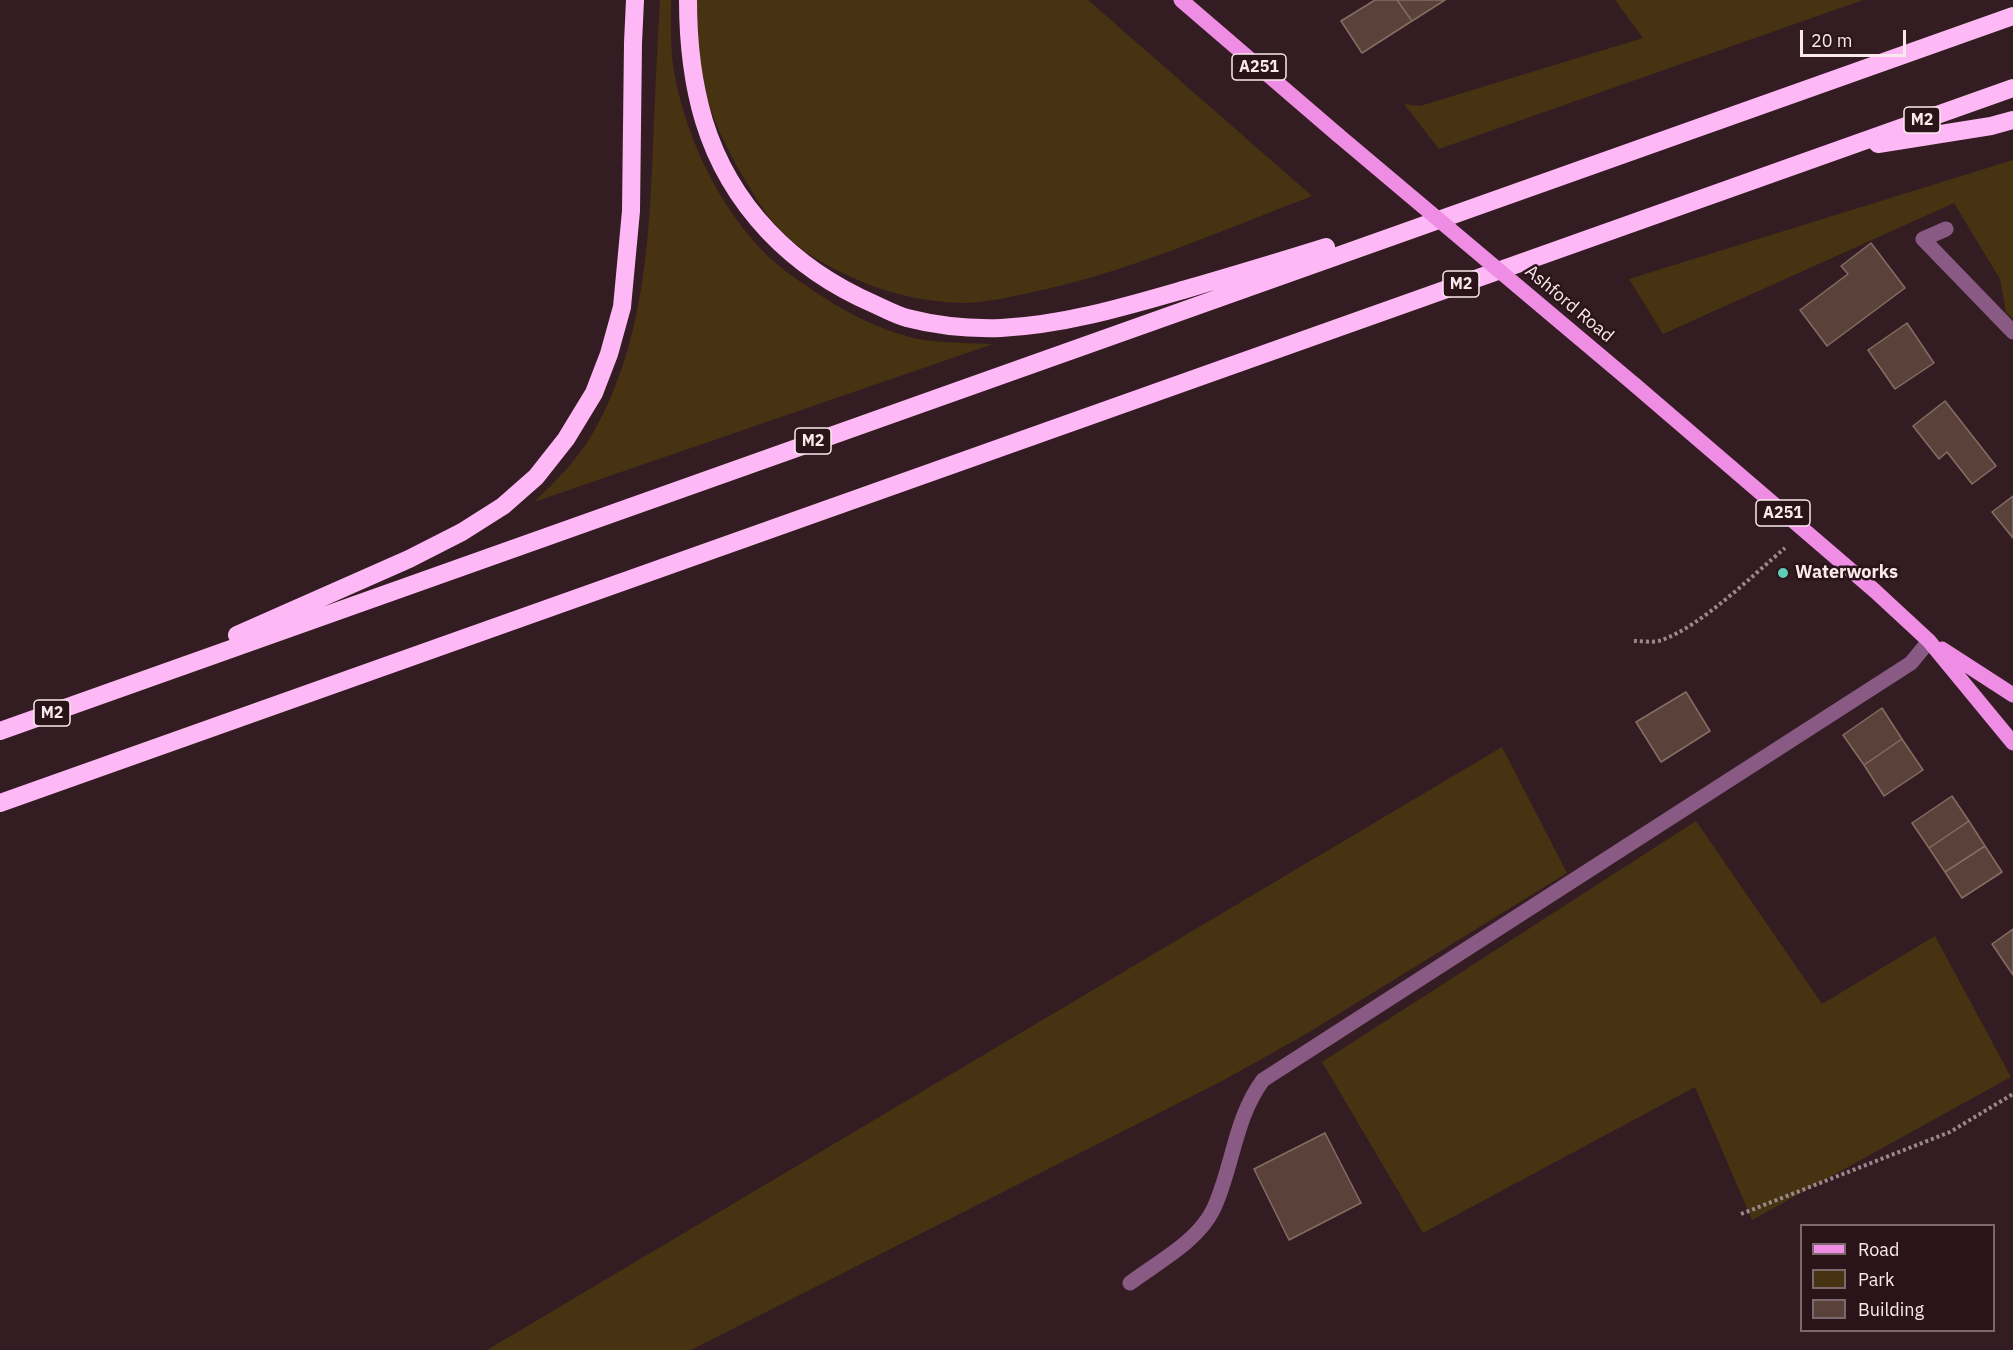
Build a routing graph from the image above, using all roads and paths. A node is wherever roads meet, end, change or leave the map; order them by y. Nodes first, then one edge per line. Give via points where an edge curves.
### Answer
1 (636, 0) edge
2 (688, 0) edge
3 (1181, 0) edge
4 (2013, 16) edge
5 (2013, 88) edge
6 (2013, 120) edge
7 (1832, 152) junction
8 (1523, 189) junction
9 (1946, 229) dead end
10 (2013, 332) edge
11 (1804, 531) junction
12 (1929, 641) junction
13 (1634, 642) dead end
14 (104, 694) junction
15 (2013, 695) edge
16 (0, 731) edge
17 (2013, 743) edge
18 (0, 803) edge
19 (2013, 1094) edge
20 (1741, 1214) dead end
21 (1130, 1283) dead end

1 - 14 highway, M2 via 631,210 622,307 594,393 537,477 503,506 409,559
2 - 8 highway, M2 via 688,42 705,123 745,204 779,243 811,271 905,318 952,327 1002,328 1120,309
3 - 11 main road, Ashford Road / A251, bridge
4 - 8 highway, M2
5 - 7 highway, M2
6 - 7 highway, M2
7 - 18 highway, M2
8 - 14 highway, M2
9 - 10 lane via 1923,240
11 - 12 main road, Ashford Road / A251
11 - 13 path via 1719,604 1681,631 1660,641
12 - 15 main road, Ashford Road / A251
12 - 17 main road, Ashford Road / A251
12 - 21 lane via 1911,663 1263,1080 1248,1105 1212,1211 1193,1237
14 - 16 highway, M2
19 - 20 path via 1950,1132

